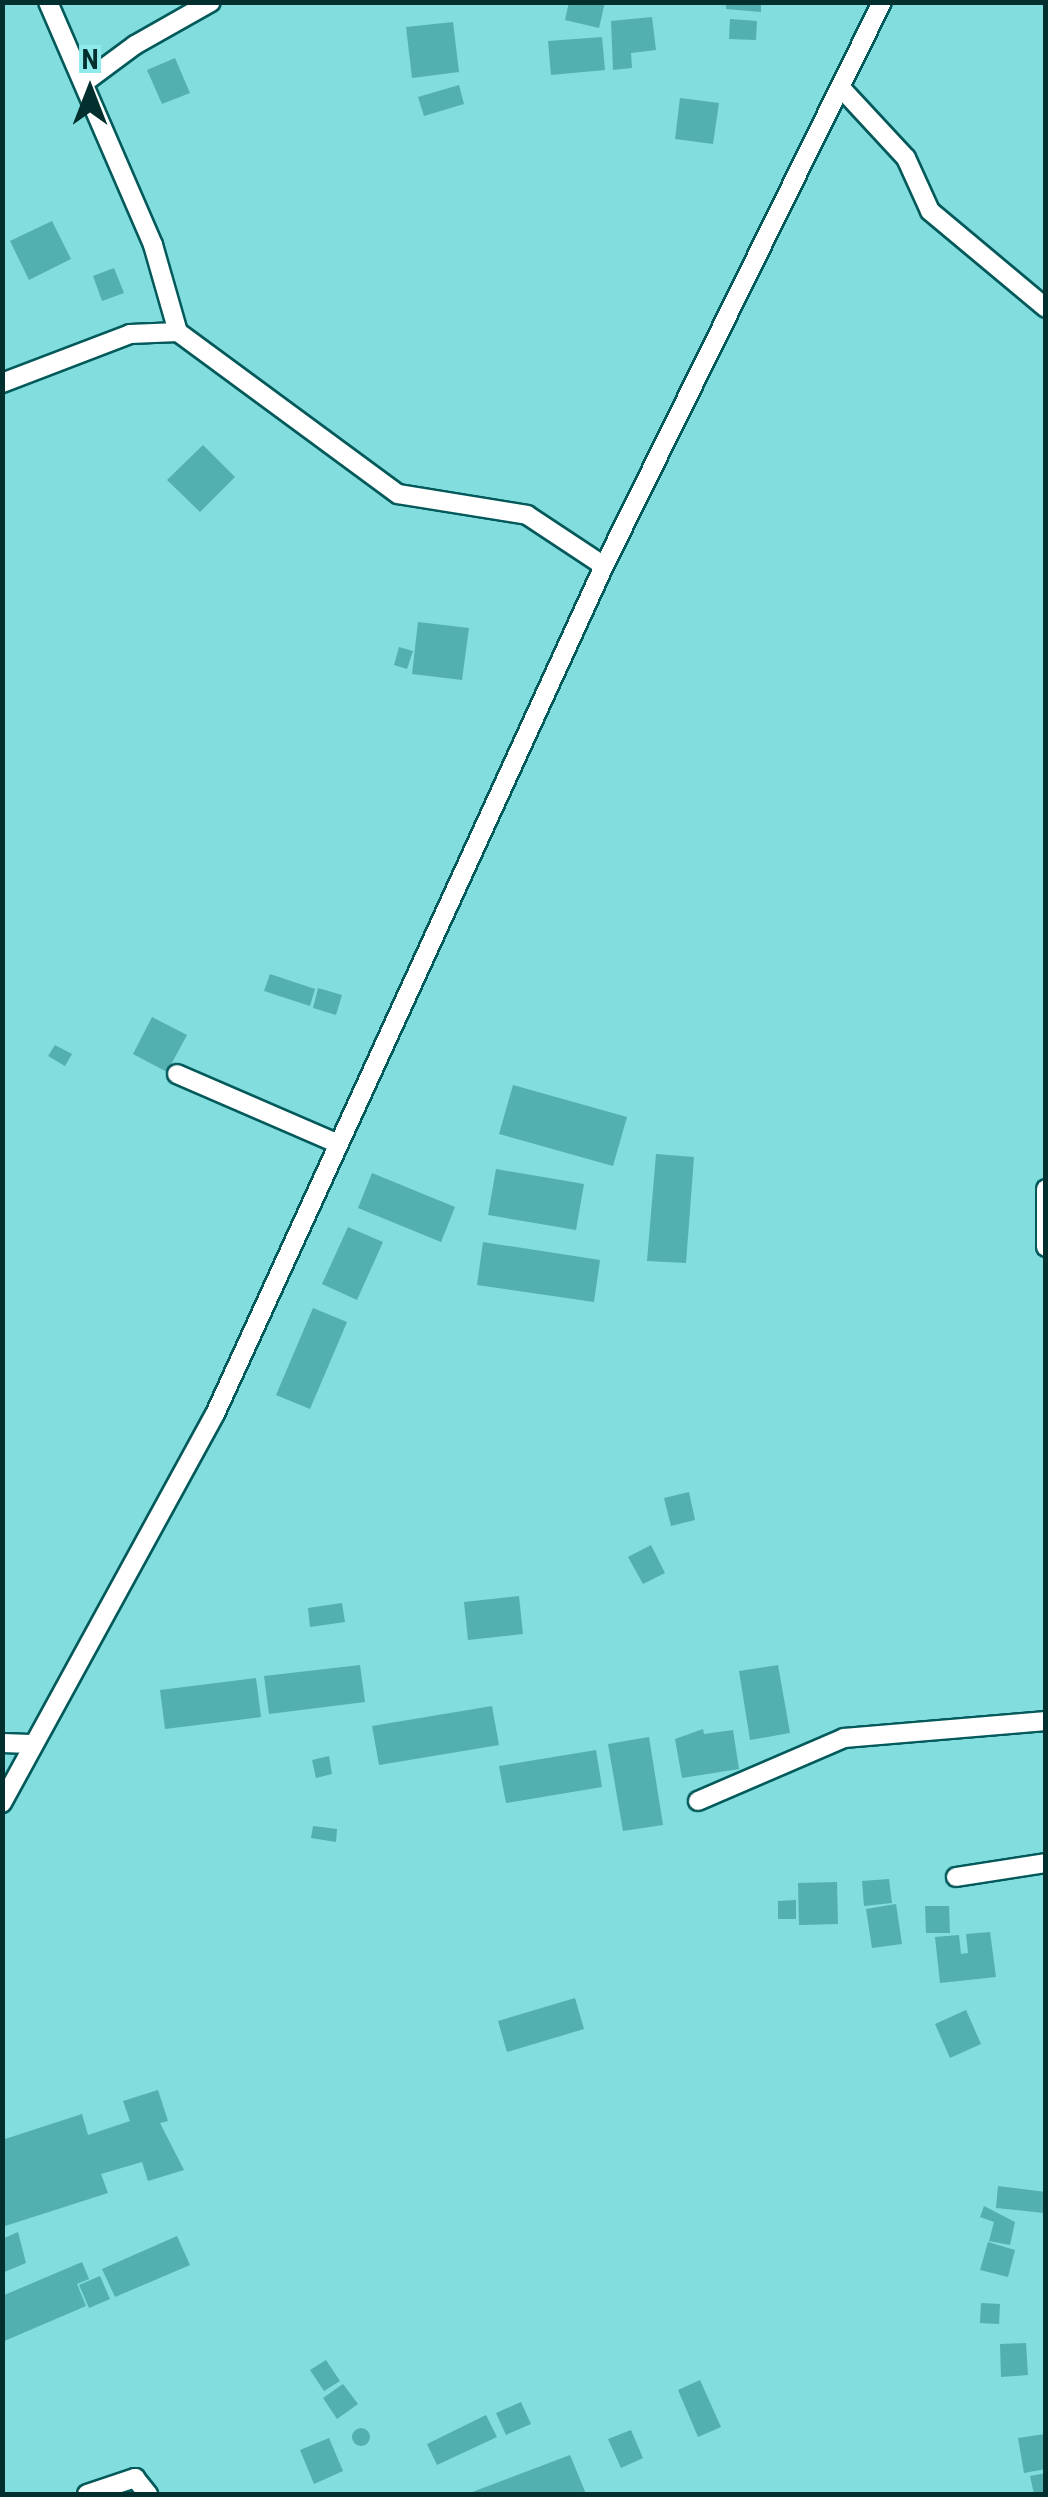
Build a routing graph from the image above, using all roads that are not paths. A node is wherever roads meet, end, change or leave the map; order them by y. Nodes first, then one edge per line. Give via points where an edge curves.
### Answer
1 (48, 2) edge
2 (211, 2) edge
3 (882, 2) edge
4 (85, 82) junction
5 (842, 89) junction
6 (1046, 308) edge
7 (178, 332) junction
8 (2, 383) edge
9 (604, 566) junction
10 (177, 1074) dead end
11 (338, 1144) junction
12 (1046, 1189) edge
13 (1046, 1247) edge
14 (1046, 1720) edge
15 (2, 1744) edge
16 (31, 1744) junction
17 (698, 1800) dead end
18 (2, 1803) edge
19 (1046, 1863) edge
20 (956, 1877) dead end
21 (86, 2494) edge
22 (148, 2494) edge

1 - 4 street
2 - 4 street
3 - 5 street
4 - 7 street via 153,245
5 - 6 street via 906,158 930,211
5 - 9 street
7 - 8 street via 130,334
7 - 9 street via 385,486 526,515
9 - 11 street
10 - 11 street
11 - 16 street via 215,1414
12 - 13 street
14 - 17 street via 844,1738
15 - 16 street
16 - 18 street
19 - 20 street
21 - 22 street via 135,2478

